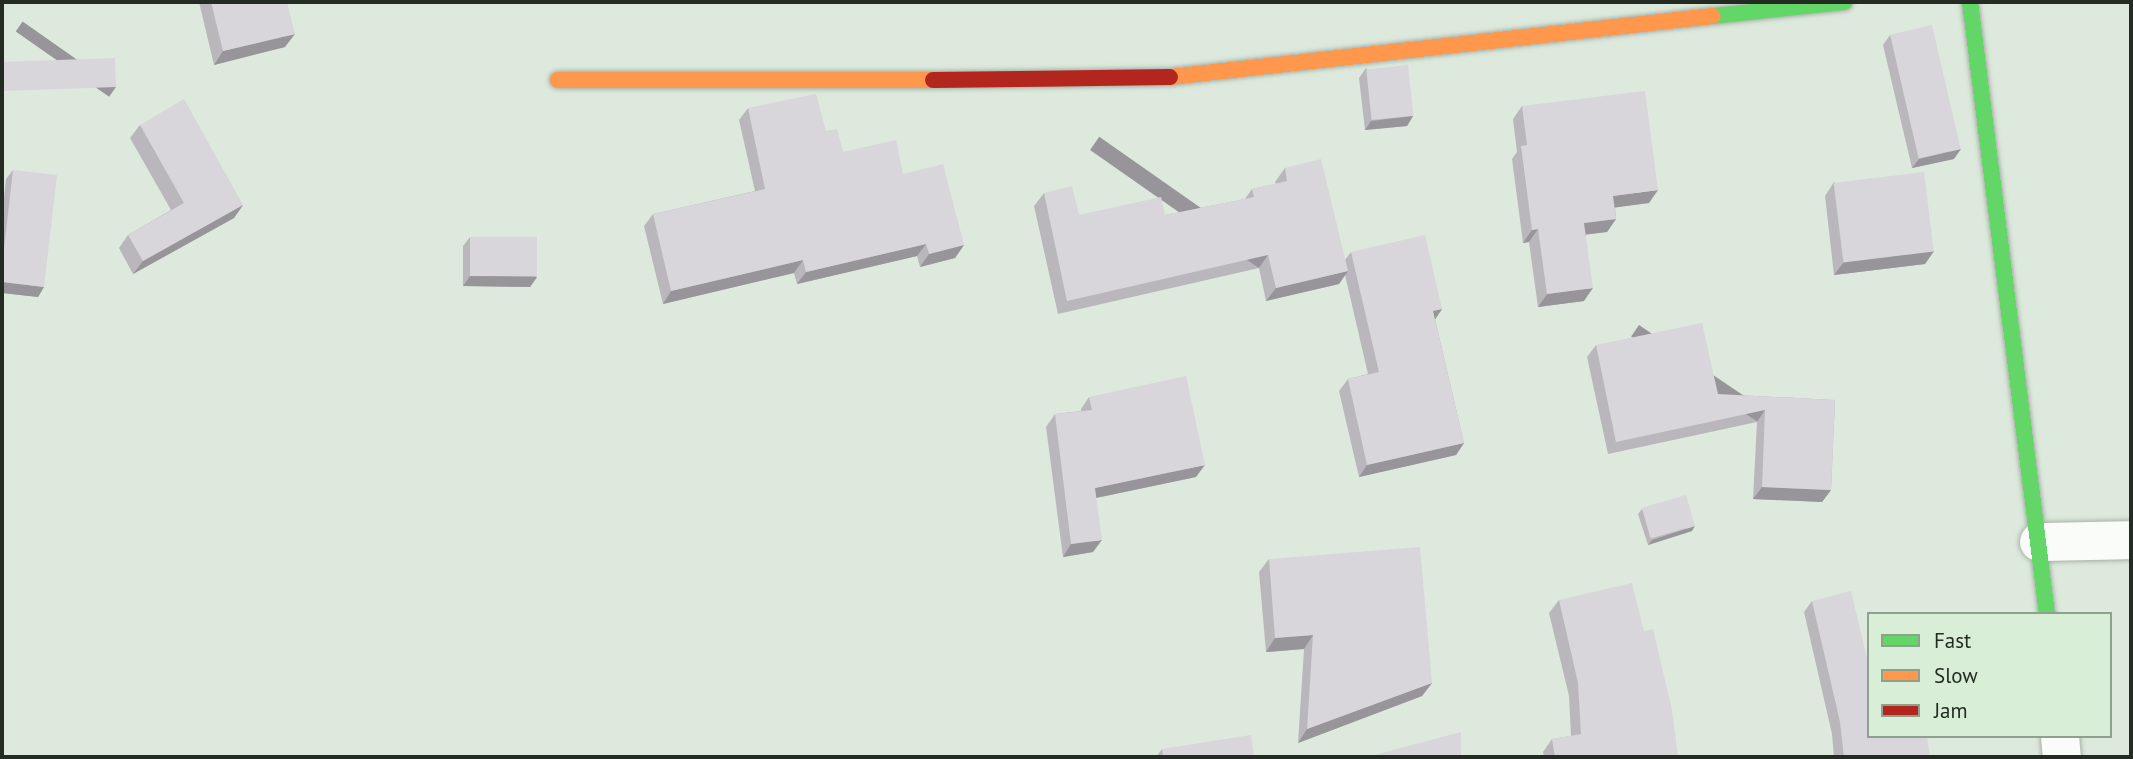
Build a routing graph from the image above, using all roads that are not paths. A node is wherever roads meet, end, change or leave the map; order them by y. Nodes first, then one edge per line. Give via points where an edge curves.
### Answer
1 (1844, 2) edge
2 (1970, 2) edge
3 (558, 80) dead end
4 (2131, 540) edge
5 (2039, 541) junction
6 (2047, 612) edge
7 (2060, 738) edge
8 (2062, 757) edge

1 - 3 street via 1139,80
2 - 5 street
4 - 5 street
5 - 6 street
7 - 8 street

